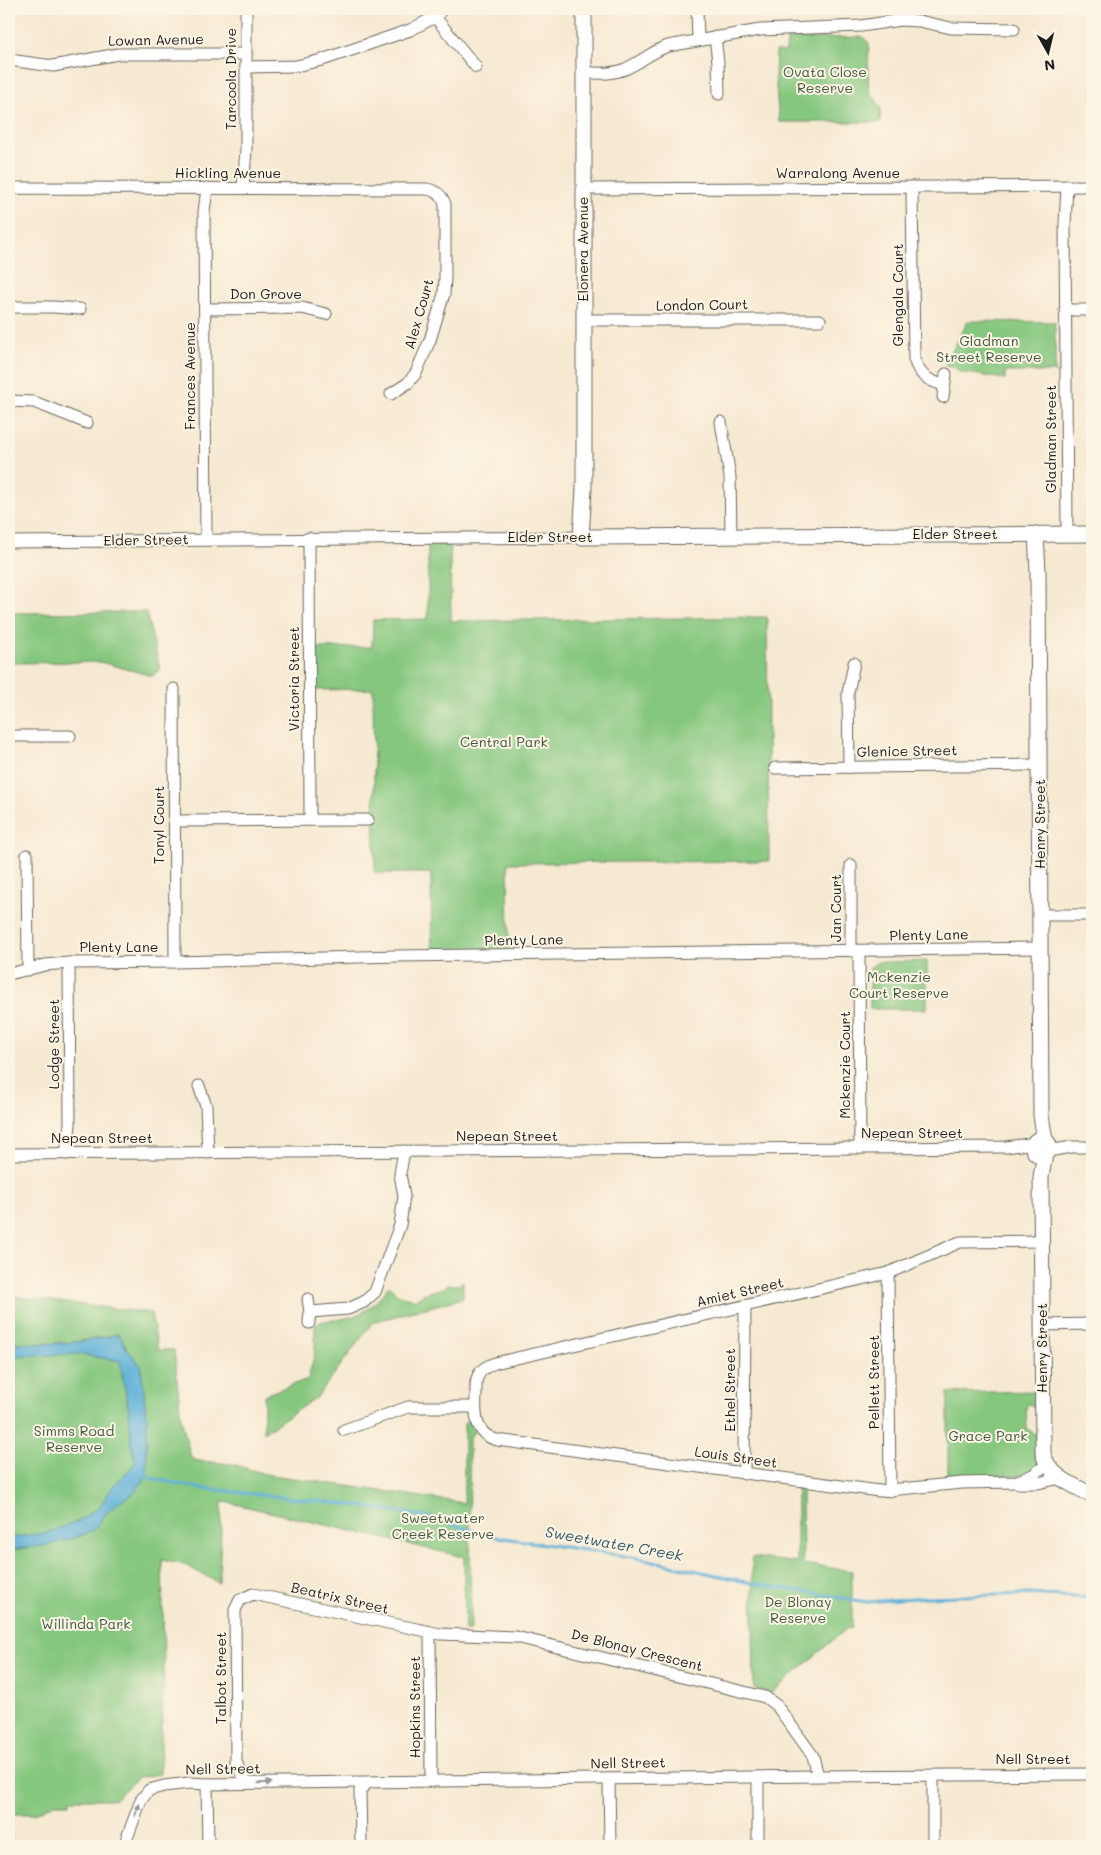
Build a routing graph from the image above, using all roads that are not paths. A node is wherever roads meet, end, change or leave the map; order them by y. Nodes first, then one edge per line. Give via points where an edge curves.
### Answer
1 (246, 9) edge
2 (584, 9) edge
3 (697, 9) edge
4 (439, 13) edge
5 (1014, 30) dead end
6 (715, 37) junction
7 (698, 40) junction
8 (246, 54) junction
9 (9, 60) edge
10 (246, 67) junction
11 (476, 67) dead end
12 (585, 72) junction
13 (719, 94) dead end
14 (1064, 186) junction
15 (1092, 186) edge
16 (912, 187) junction
17 (204, 188) junction
18 (247, 188) junction
19 (584, 188) junction
20 (9, 190) edge
21 (443, 199) joint
22 (9, 307) edge
23 (205, 308) junction
24 (80, 309) dead end
25 (1066, 310) junction
26 (1092, 310) edge
27 (326, 314) dead end
28 (583, 320) junction
29 (820, 320) dead end
30 (391, 394) dead end
31 (943, 396) dead end
32 (9, 401) edge
33 (721, 422) dead end
34 (87, 423) dead end
35 (1036, 534) junction
36 (1067, 534) junction
37 (1092, 534) edge
38 (731, 536) junction
39 (585, 537) junction
40 (309, 538) junction
41 (206, 539) junction
42 (9, 542) edge
43 (854, 663) dead end
44 (174, 689) dead end
45 (9, 736) edge
46 (70, 736) dead end
47 (1040, 765) junction
48 (849, 767) junction
49 (774, 768) dead end
50 (310, 820) junction
51 (368, 820) dead end
52 (174, 821) junction
53 (27, 855) dead end
54 (851, 865) dead end
55 (1040, 915) junction
56 (1092, 915) edge
57 (1040, 948) junction
58 (855, 951) junction
59 (175, 962) junction
60 (69, 963) junction
61 (28, 970) junction
62 (9, 974) edge
63 (199, 1086) dead end
64 (1041, 1147) junction
65 (1092, 1147) edge
66 (860, 1148) junction
67 (404, 1152) junction
68 (208, 1153) junction
69 (9, 1154) edge
70 (71, 1154) junction
71 (1041, 1241) junction
72 (888, 1273) junction
73 (308, 1299) dead end
74 (745, 1306) junction
75 (1092, 1324) edge
76 (1042, 1325) junction
77 (475, 1408) junction
78 (344, 1430) dead end
79 (1047, 1464) junction
80 (744, 1474) junction
81 (1061, 1478) junction
82 (1015, 1482) junction
83 (890, 1490) junction
84 (1092, 1495) edge
85 (244, 1597) joint
86 (430, 1632) junction
87 (236, 1762) junction
88 (1092, 1774) edge
89 (933, 1775) junction
90 (814, 1776) junction
91 (758, 1777) junction
92 (609, 1778) junction
93 (430, 1781) junction
94 (369, 1782) junction
95 (207, 1784) junction
96 (227, 1784) junction
97 (246, 1784) junction
98 (124, 1846) edge
99 (208, 1846) edge
100 (361, 1846) edge
101 (610, 1846) edge
102 (758, 1846) edge
103 (934, 1846) edge

1 - 8 street, Tarcoola Drive
2 - 12 street, Elonera Avenue
3 - 7 street
4 - 10 street via 410,30 322,60 296,66
4 - 11 street
5 - 6 street via 951,28 902,20 861,26 760,30
6 - 7 street
6 - 13 street
7 - 12 street via 657,49 619,71
8 - 9 street, Lowan Avenue via 118,54 53,66
8 - 10 street, Tarcoola Drive
10 - 18 street, Tarcoola Drive
12 - 19 street, Elonera Avenue
14 - 15 street, Warralong Avenue
14 - 16 street, Warralong Avenue
14 - 25 street, Gladman Street
16 - 19 street, Warralong Avenue
16 - 31 street, Glengala Court via 914,359 917,369 926,379 932,382 945,379
17 - 18 street, Hickling Avenue
17 - 20 street, Hickling Avenue
17 - 23 street, Frances Avenue
18 - 21 street, Hickling Avenue via 427,189 440,194
19 - 28 street, Elonera Avenue
21 - 30 street, Alex Court via 444,294 416,373 408,383
22 - 24 street
23 - 27 street, Don Grove via 302,308
23 - 41 street, Frances Avenue
25 - 26 street
25 - 36 street, Gladman Street
28 - 29 street, London Court
28 - 39 street, Elonera Avenue
32 - 34 street via 34,402
33 - 38 street via 730,477
35 - 36 street, Elder Street
35 - 38 street, Elder Street
35 - 47 street, Henry Street
36 - 37 street, Elder Street
38 - 39 street, Elder Street
39 - 40 street, Elder Street
40 - 41 street, Elder Street
40 - 50 street, Victoria Street
41 - 42 street, Elder Street
43 - 48 street via 848,693
44 - 52 street, Tonyl Court
45 - 46 street
47 - 48 street, Glenice Street
47 - 55 street, Henry Street
48 - 49 street, Glenice Street
50 - 51 street
50 - 52 street
52 - 59 street, Tonyl Court
53 - 61 street
54 - 58 street, Jan Court
55 - 56 street
55 - 57 street, Henry Street
57 - 58 street, Plenty Lane
57 - 64 street, Henry Street
58 - 59 street, Plenty Lane
58 - 66 street, Mckenzie Court
59 - 60 street, Plenty Lane
60 - 61 street, Plenty Lane
60 - 70 street, Lodge Street
61 - 62 street, Plenty Lane
63 - 68 street via 206,1106
64 - 65 street, Nepean Street
64 - 66 street, Nepean Street
64 - 71 street, Henry Street
66 - 67 street, Nepean Street
67 - 68 street, Nepean Street
67 - 73 street via 400,1174 404,1196 400,1225 375,1292 364,1302 348,1309 309,1317
68 - 70 street, Nepean Street
69 - 70 street, Nepean Street
71 - 72 street, Amiet Street via 960,1242
71 - 76 street, Henry Street
72 - 74 street, Amiet Street
72 - 83 street, Pellett Street
74 - 77 street, Amiet Street via 495,1363 483,1369 477,1378
74 - 80 street, Ethel Street
75 - 76 street
76 - 79 street, Henry Street via 1043,1446
77 - 78 street via 408,1407
77 - 80 street, Louis Street via 479,1428 490,1438
79 - 81 street
79 - 82 street, Louis Street via 1033,1475
80 - 83 street, Louis Street via 862,1490
81 - 82 street, Louis Street via 1028,1484
81 - 84 street
82 - 83 street, Louis Street
85 - 86 street, Beatrix Street via 259,1595
85 - 87 street, Talbot Street via 235,1610
86 - 90 street, De Blonay Crescent via 516,1636 765,1697 777,1706 809,1752
86 - 93 street, Hopkins Street
87 - 96 street, Talbot Street
87 - 97 street, Talbot Street
88 - 89 street, Nell Street
89 - 90 street, Nell Street
89 - 103 street
90 - 91 street, Nell Street
91 - 92 street, Nell Street
91 - 102 street
92 - 93 street, Nell Street
92 - 101 street
93 - 94 street, Nell Street
97 -> 94 street, Nell Street
94 - 100 street via 360,1790
95 - 96 street, Nell Street
98 -> 95 street, Nell Street via 144,1795 149,1790 189,1783
95 - 99 street
96 - 97 street, Nell Street

